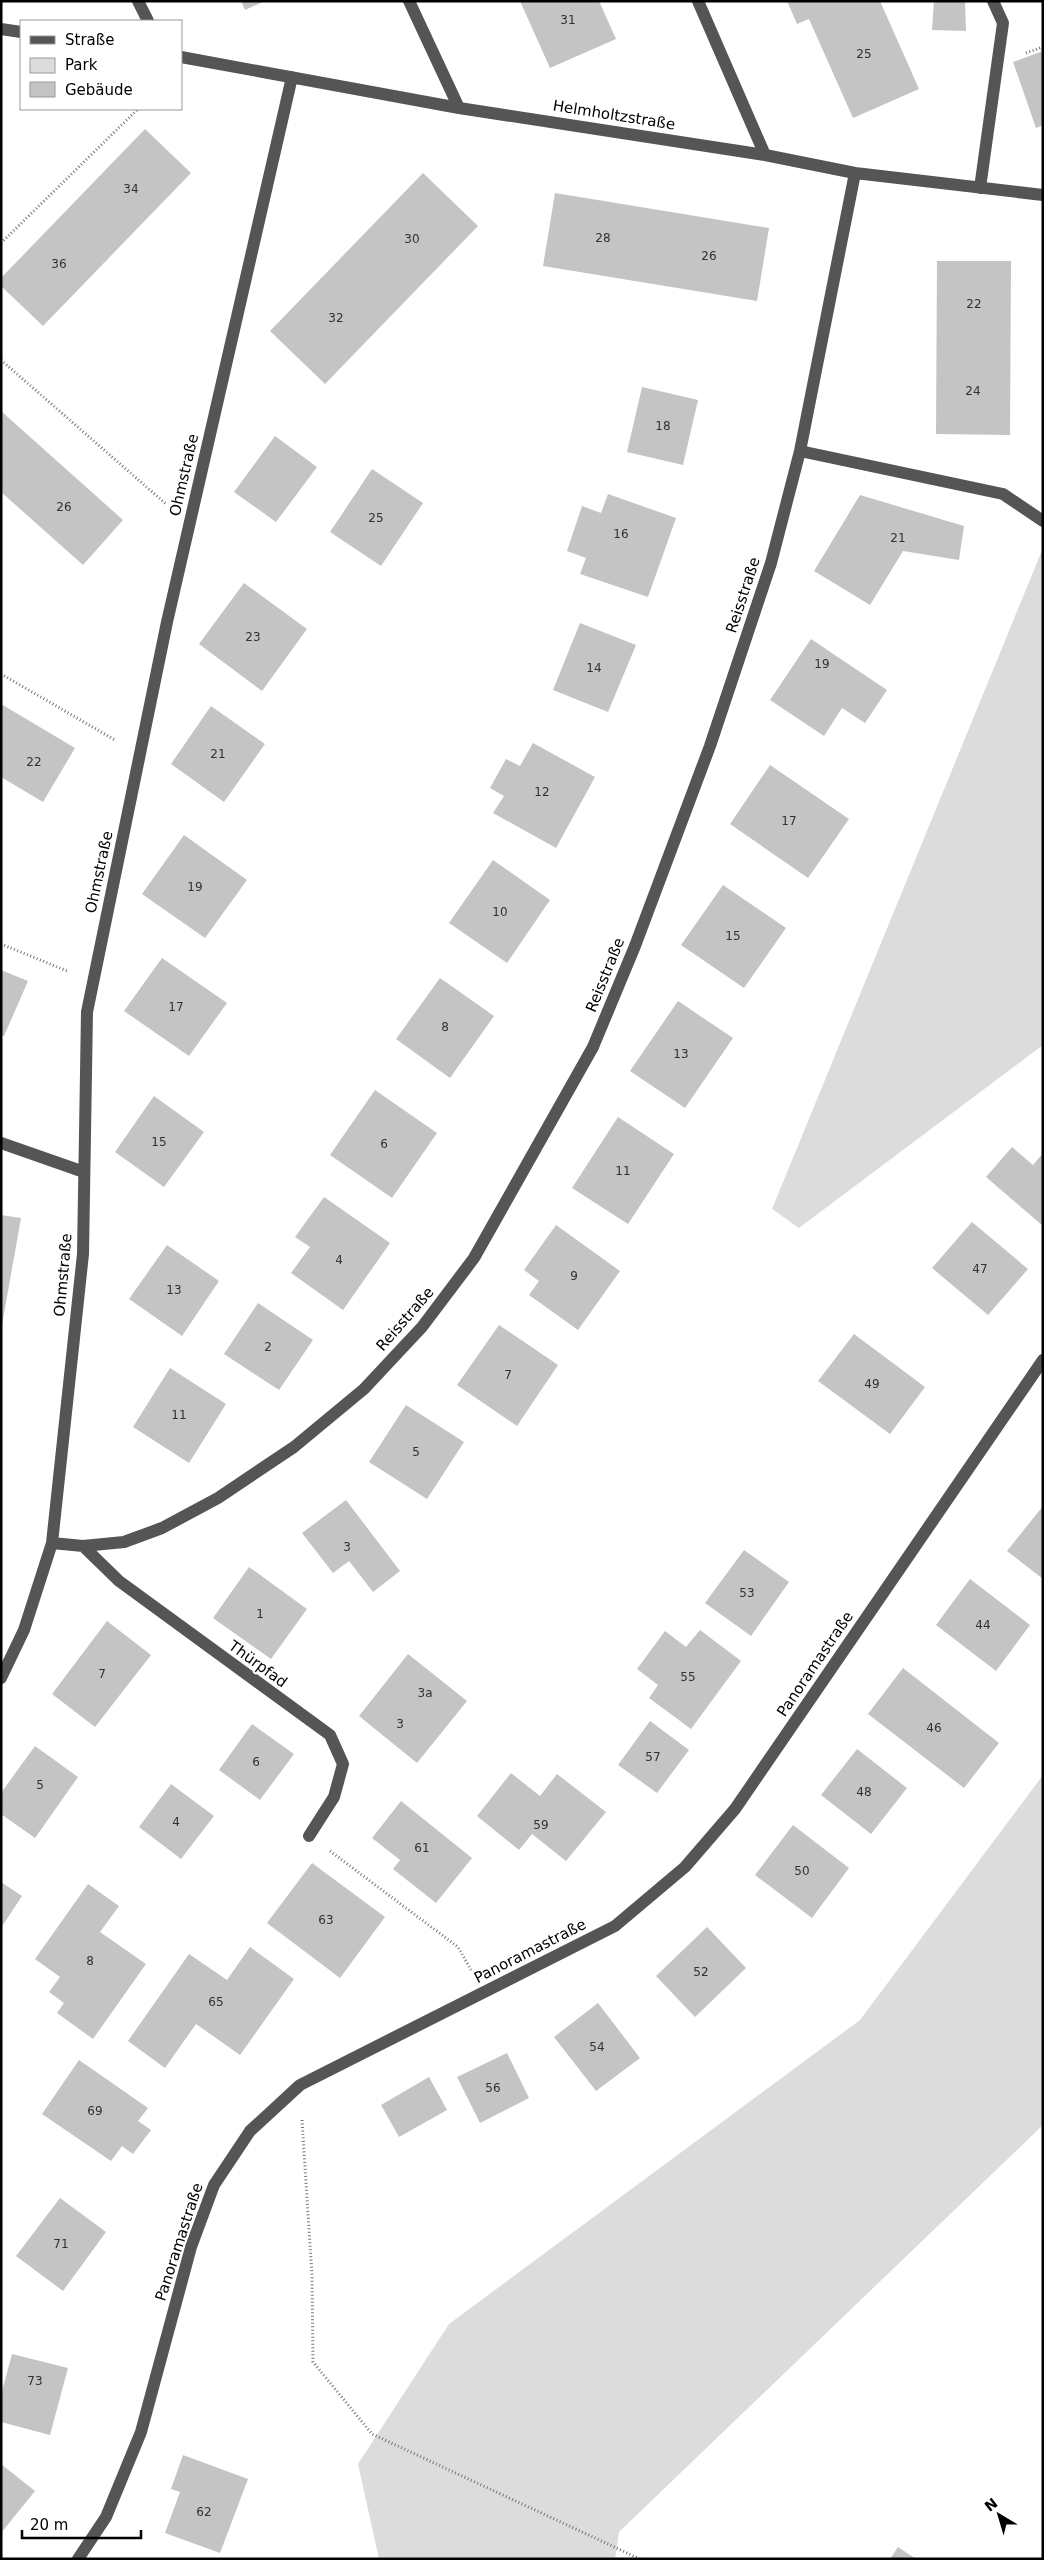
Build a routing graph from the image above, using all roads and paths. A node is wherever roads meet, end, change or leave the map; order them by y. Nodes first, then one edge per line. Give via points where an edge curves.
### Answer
1 (138, 1) edge
2 (409, 1) edge
3 (698, 1) edge
4 (993, 1) edge
5 (148, 20) edge
6 (1, 29) edge
7 (20, 32) edge
8 (182, 57) edge
9 (292, 77) junction
10 (459, 108) junction
11 (137, 110) edge
12 (765, 155) junction
13 (855, 173) junction
14 (980, 188) junction
15 (1043, 195) edge
16 (1, 243) edge
17 (1, 360) edge
18 (800, 451) junction
19 (1043, 521) edge
20 (190, 524) junction
21 (1, 674) edge
22 (140, 754) junction
23 (1, 944) edge
24 (93, 982) junction
25 (1, 1143) edge
26 (84, 1172) junction
27 (1043, 1360) edge
28 (52, 1544) junction
29 (83, 1546) junction
30 (1, 1678) edge
31 (309, 1836) joint
32 (458, 1947) dead end
33 (300, 2085) junction
34 (78, 2559) edge
35 (640, 2559) edge

1 - 5 street
2 - 10 street
3 - 12 street
4 - 14 street via 1004,23
6 - 7 street
8 - 9 street, Helmholtzstraße
9 - 10 street, Helmholtzstraße
9 - 20 street, Ohmstraße
10 - 12 street, Helmholtzstraße
11 - 16 path
12 - 13 street, Helmholtzstraße
13 - 14 street, Helmholtzstraße
13 - 18 street, Reisstraße
14 - 15 street, Helmholtzstraße
17 - 20 path
18 - 19 street via 1003,494
18 - 29 street, Reisstraße via 771,563 710,746 635,946 593,1047 474,1258 422,1328 377,1375 294,1447 218,1498 162,1528 124,1542
20 - 22 street, Ohmstraße
21 - 22 path
22 - 24 street, Ohmstraße
23 - 24 path
24 - 26 street, Ohmstraße via 87,1012
25 - 26 street
26 - 28 street, Ohmstraße via 82,1254
27 - 33 street, Panoramastraße via 736,1809 685,1867 615,1926
28 - 29 street, Reisstraße
28 - 30 street, Ohmstraße via 24,1630
29 - 31 street, Thürpfad via 119,1581 330,1735 343,1764 334,1797
31 - 32 path
33 - 34 street, Panoramastraße via 250,2131 214,2185 191,2247 141,2432 106,2516
33 - 35 path via 312,2276 313,2362 372,2434

